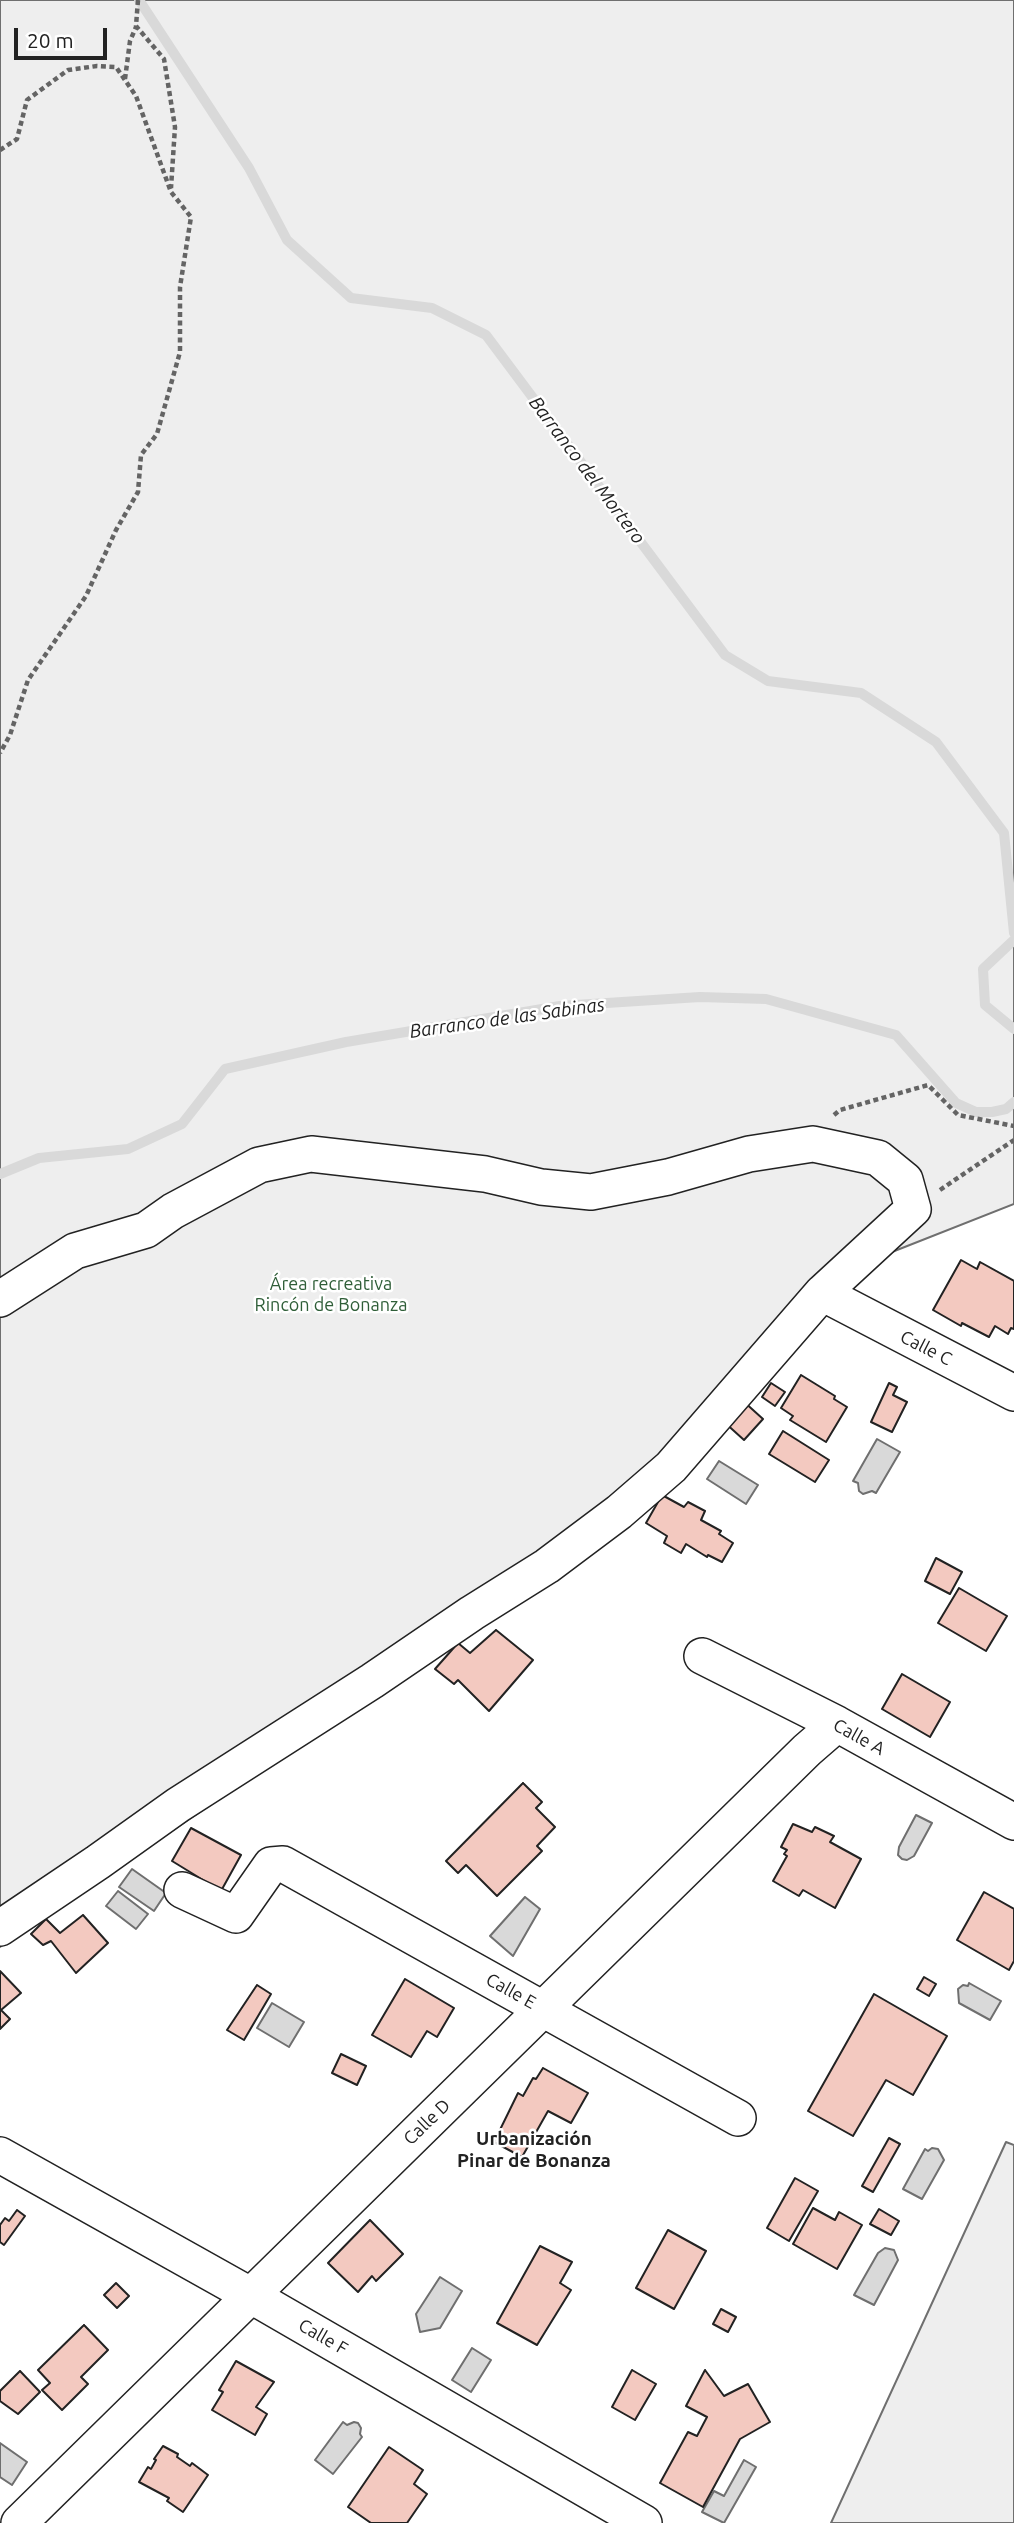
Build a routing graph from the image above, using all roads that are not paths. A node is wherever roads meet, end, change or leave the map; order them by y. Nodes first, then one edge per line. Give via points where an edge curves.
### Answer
1 (830, 1297) junction
2 (0, 1299) edge
3 (1014, 1393) edge
4 (702, 1656) dead end
5 (837, 1724) junction
6 (1014, 1822) edge
7 (182, 1890) dead end
8 (0, 1928) edge
9 (543, 2008) junction
10 (738, 2118) dead end
11 (0, 2155) edge
12 (250, 2295) junction
13 (19, 2523) edge
14 (644, 2523) edge

1 - 2 street via 913,1209 905,1180 878,1158 813,1144 749,1154 591,1192 485,1174 310,1154 259,1165 146,1230 75,1251
1 - 3 street, Calle C
1 - 8 street via 671,1467 619,1512 547,1566 178,1805
4 - 5 street, Calle A
5 - 6 street, Calle A
5 - 9 street, Calle D
7 - 9 street, Calle E via 236,1914 271,1865 284,1864
9 - 10 street, Calle E
9 - 12 street, Calle D
11 - 12 street, Calle F
12 - 13 street, Calle D
12 - 14 street, Calle F

